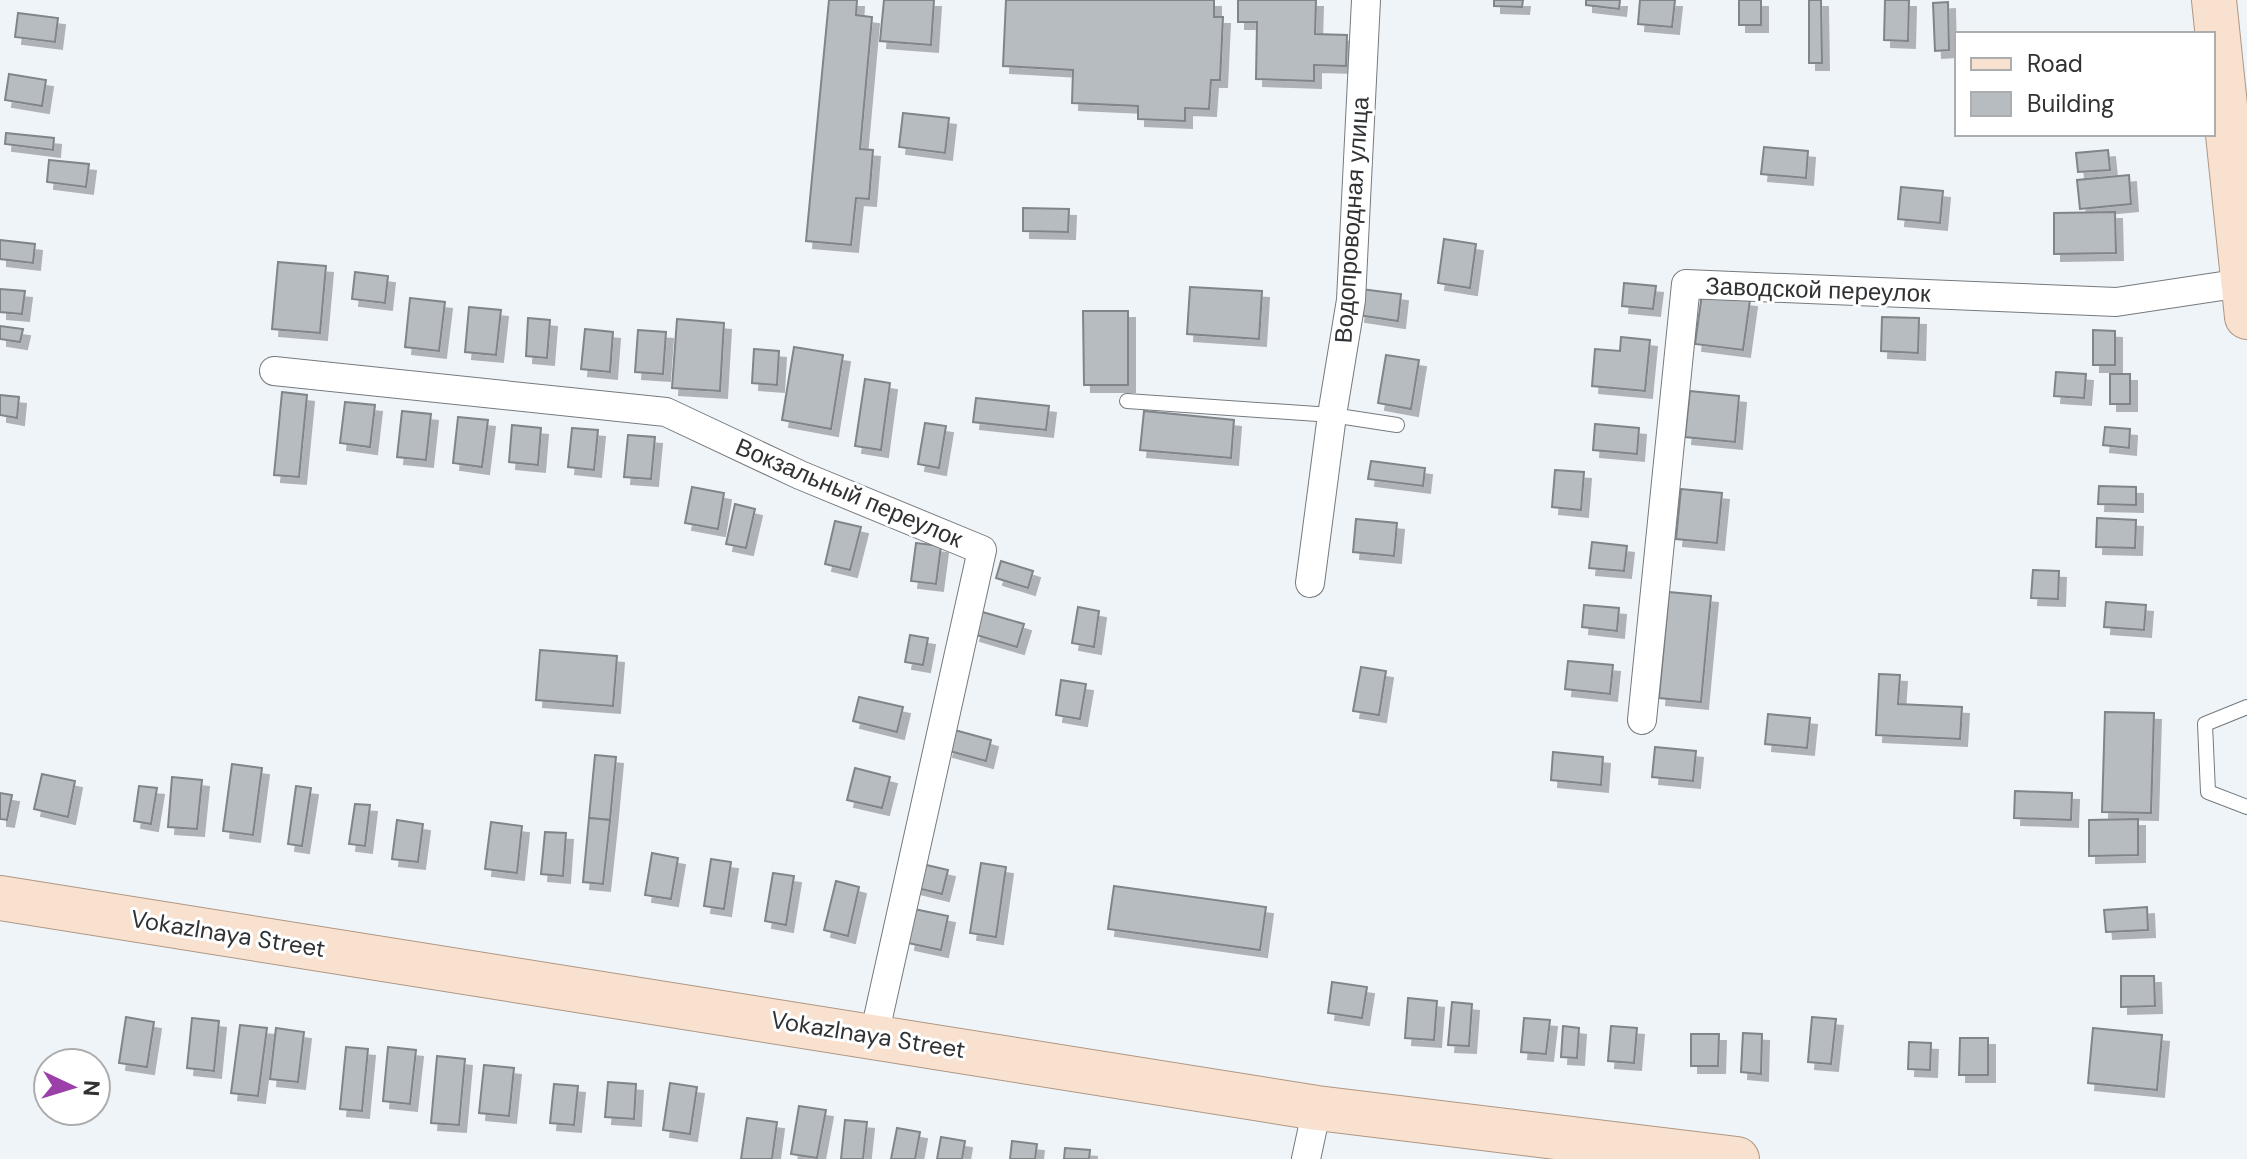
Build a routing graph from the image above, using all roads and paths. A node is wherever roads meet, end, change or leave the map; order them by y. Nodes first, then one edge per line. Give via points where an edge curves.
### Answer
1 (1366, 0) edge
2 (2214, 0) edge
3 (2245, 300) edge
4 (274, 371) dead end
5 (1127, 401) dead end
6 (1332, 415) junction
7 (1397, 425) dead end
8 (1310, 583) dead end
9 (2247, 707) edge
10 (1642, 720) dead end
11 (2247, 807) edge
12 (0, 898) edge
13 (874, 1036) junction
14 (1317, 1108) junction
15 (1306, 1159) edge
16 (1737, 1159) edge

1 - 6 street, Водопроводная улица via 1351,300
2 - 3 main road
3 - 10 street, Заводской переулок via 2116,302 1686,284
4 - 13 street, Вокзальный переулок via 666,412 800,475 982,550
5 - 6 lane
6 - 7 lane
6 - 8 street, Водопроводная улица
9 - 11 lane via 2205,724 2208,792
12 - 13 main road, Vokazlnaya Street
13 - 14 main road, Vokazlnaya Street
14 - 15 street
14 - 16 main road, Vokazlnaya Street

